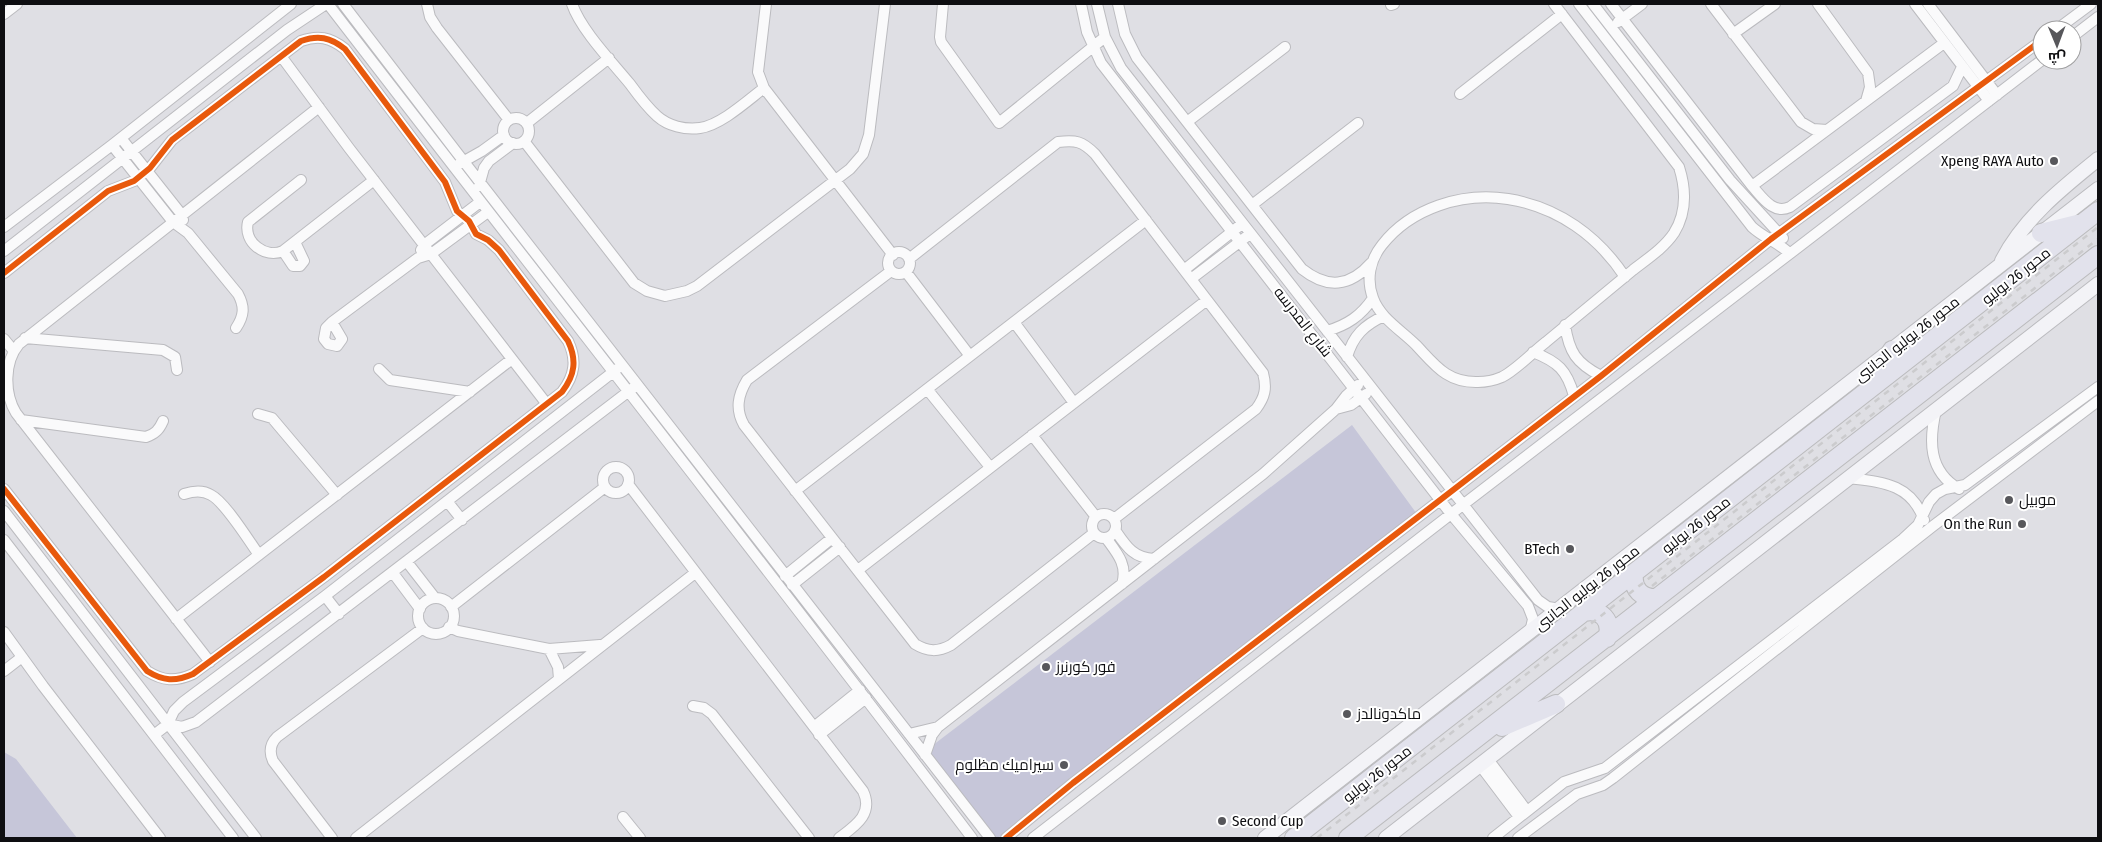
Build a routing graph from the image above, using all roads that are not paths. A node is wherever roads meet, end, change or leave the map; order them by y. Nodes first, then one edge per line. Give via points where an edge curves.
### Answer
1 (17, 4) edge
2 (291, 4) edge
3 (327, 4) edge
4 (343, 4) edge
5 (427, 4) edge
6 (572, 4) edge
7 (766, 4) edge
8 (885, 4) edge
9 (943, 4) edge
10 (1081, 4) edge
11 (1097, 4) edge
12 (1118, 4) edge
13 (1554, 4) edge
14 (1579, 4) edge
15 (1593, 4) edge
16 (1642, 4) edge
17 (1710, 4) edge
18 (1775, 4) edge
19 (1818, 4) edge
20 (1915, 4) edge
21 (1928, 4) edge
22 (2091, 4) edge
23 (1615, 5) edge
24 (4, 14) edge
25 (1562, 14) junction
26 (1603, 16) junction
27 (2098, 17) edge
28 (1622, 19) junction
29 (2069, 20) edge
30 (1611, 27) junction
31 (2082, 29) edge
32 (1733, 34) junction
33 (1105, 37) junction
34 (1944, 43) junction
35 (1093, 47) junction
36 (1285, 47) dead end
37 (2032, 47) edge
38 (281, 56) junction
39 (609, 58) junction
40 (1962, 67) junction
41 (2032, 68) edge
42 (1982, 84) junction
43 (764, 88) junction
44 (1460, 94) dead end
45 (1993, 98) junction
46 (1866, 101) junction
47 (319, 107) junction
48 (509, 120) junction
49 (1187, 122) junction
50 (527, 123) junction
51 (1358, 123) dead end
52 (1827, 130) junction
53 (504, 135) junction
54 (121, 138) junction
55 (524, 141) junction
56 (512, 143) junction
57 (112, 145) junction
58 (482, 151) junction
59 (131, 152) junction
60 (122, 159) junction
61 (2098, 159) edge
62 (463, 161) junction
63 (489, 161) junction
64 (456, 170) junction
65 (142, 174) junction
66 (301, 180) dead end
67 (374, 180) junction
68 (836, 180) junction
69 (154, 181) junction
70 (481, 184) junction
71 (1752, 186) junction
72 (146, 188) junction
73 (469, 188) junction
74 (2098, 189) edge
75 (480, 202) junction
76 (1252, 206) junction
77 (488, 212) junction
78 (462, 216) junction
79 (2091, 216) edge
80 (178, 219) junction
81 (1146, 220) junction
82 (1243, 223) junction
83 (451, 224) junction
84 (471, 225) junction
85 (4, 227) edge
86 (1233, 231) junction
87 (1250, 233) junction
88 (458, 234) junction
89 (2041, 234) junction
90 (1775, 236) junction
91 (1240, 241) junction
92 (295, 242) junction
93 (424, 245) junction
94 (4, 251) edge
95 (283, 251) junction
96 (1792, 252) junction
97 (431, 254) junction
98 (893, 255) junction
99 (2098, 255) edge
100 (418, 258) junction
101 (910, 259) junction
102 (1372, 262) junction
103 (1999, 267) junction
104 (1184, 270) junction
105 (891, 271) junction
106 (4, 272) edge
107 (906, 272) junction
108 (1625, 277) junction
109 (1191, 279) junction
110 (2098, 284) edge
111 (1373, 298) junction
112 (1207, 300) junction
113 (1384, 316) junction
114 (332, 322) dead end
115 (1014, 322) junction
116 (1565, 326) junction
117 (236, 328) dead end
118 (1327, 331) junction
119 (25, 338) junction
120 (4, 339) edge
121 (13, 350) junction
122 (1892, 350) junction
123 (1533, 352) junction
124 (970, 356) junction
125 (1347, 357) junction
126 (512, 359) junction
127 (622, 366) junction
128 (378, 369) dead end
129 (177, 370) dead end
130 (612, 373) junction
131 (1601, 376) junction
132 (1365, 380) junction
133 (637, 385) junction
134 (2098, 387) edge
135 (1873, 388) junction
136 (927, 389) junction
137 (1354, 389) junction
138 (1372, 389) junction
139 (470, 392) junction
140 (627, 392) junction
141 (1574, 396) junction
142 (1362, 398) junction
143 (6, 400) edge
144 (2098, 401) edge
145 (546, 403) junction
146 (1074, 403) junction
147 (1336, 409) junction
148 (1936, 410) junction
149 (258, 414) dead end
150 (21, 420) junction
151 (163, 421) dead end
152 (1032, 435) junction
153 (2024, 441) junction
154 (2033, 452) junction
155 (990, 468) junction
156 (1848, 478) junction
157 (628, 484) junction
158 (605, 487) junction
159 (1956, 487) junction
160 (4, 488) edge
161 (1451, 490) junction
162 (796, 491) junction
163 (184, 494) dead end
164 (337, 494) junction
165 (1440, 499) junction
166 (447, 501) junction
167 (1966, 502) junction
168 (1463, 505) junction
169 (4, 511) edge
170 (1451, 514) junction
171 (1096, 517) junction
172 (1923, 517) junction
173 (1114, 519) junction
174 (462, 520) junction
175 (1933, 526) junction
176 (1115, 530) junction
177 (1094, 533) junction
178 (832, 538) junction
179 (1106, 538) junction
180 (4, 540) edge
181 (840, 547) junction
182 (765, 550) junction
183 (1131, 552) junction
184 (259, 554) junction
185 (756, 557) junction
186 (1121, 559) junction
187 (1154, 559) junction
188 (407, 562) junction
189 (858, 570) junction
190 (414, 571) junction
191 (393, 573) junction
192 (695, 573) junction
193 (1634, 574) junction
194 (785, 576) junction
195 (400, 582) junction
196 (1122, 584) junction
197 (792, 585) junction
198 (325, 596) junction
199 (435, 598) junction
200 (1657, 598) junction
201 (451, 607) junction
202 (420, 609) junction
203 (1560, 610) junction
204 (1584, 612) junction
205 (339, 614) junction
206 (176, 619) junction
207 (820, 620) junction
208 (449, 627) junction
209 (423, 628) junction
210 (811, 628) junction
211 (4, 632) edge
212 (1530, 633) junction
213 (1607, 638) junction
214 (603, 644) junction
215 (549, 650) junction
216 (22, 658) junction
217 (210, 662) junction
218 (4, 670) edge
219 (559, 679) junction
220 (863, 694) junction
221 (1556, 704) junction
222 (693, 706) dead end
223 (168, 724) junction
224 (938, 726) junction
225 (816, 731) junction
226 (909, 734) junction
227 (154, 735) junction
228 (1481, 736) junction
229 (1646, 736) junction
230 (1653, 746) junction
231 (926, 755) junction
232 (1483, 761) junction
233 (1523, 814) junction
234 (972, 815) junction
235 (623, 816) dead end
236 (961, 823) junction
237 (160, 838) edge
238 (233, 838) edge
239 (256, 838) edge
240 (332, 838) edge
241 (356, 838) edge
242 (640, 838) edge
243 (810, 838) edge
244 (839, 838) edge
245 (972, 838) edge
246 (990, 838) edge
247 (1006, 838) edge
248 (1033, 838) edge
249 (1265, 838) edge
250 (1294, 838) edge
251 (1348, 838) edge
252 (1386, 838) edge
253 (1493, 838) edge
254 (1518, 838) edge

1 - 24 street
2 - 54 street
3 - 59 street via 287,30
3 - 64 street
4 - 62 street
5 - 48 street via 437,28
6 - 39 street
7 - 43 street via 758,72
8 - 68 street via 867,144 857,162
9 - 35 street via 940,41 998,122
10 - 35 street, شارع المدرسه
11 - 33 street, شارع المدرسه
12 - 49 street via 1125,34 1137,58
13 - 25 street
14 - 90 street via 1752,227 1758,233
15 - 26 street
16 - 28 street
17 - 32 street
18 - 32 street
19 - 46 street via 1868,73 1870,87
20 - 34 street
21 - 42 street
22 - 29 street
23 - 26 street
23 - 28 street
25 - 44 street
25 - 108 street via 1679,167 1683,180 1684,207 1674,232 1666,243
26 - 30 street
27 - 31 street
28 - 30 street
28 - 71 street
30 - 90 street
32 - 52 street via 1801,122 1813,129
33 - 35 street
33 - 82 street, شارع المدرسه via 1121,68
34 - 40 street
34 - 46 street
35 - 86 street, شارع المدرسه via 1101,63
36 - 49 street
37 - 42 street
38 - 47 street
38 - 65 street via 172,140
38 - 78 street via 312,37 324,37 340,45 445,182
39 - 43 street via 657,116 670,125 685,129 715,123
39 - 50 street
40 - 42 street
40 - 71 street via 1953,86 1790,207 1784,210 1773,208
41 - 45 street
42 - 45 street
42 - 90 street
43 - 68 street
45 - 96 street
46 - 52 street
47 - 67 street
47 - 80 street
48 - 50 street via 518,118
48 - 53 street via 503,129
49 - 76 street
50 - 55 street via 529,133
51 - 76 street
52 - 71 street
53 - 56 street
53 - 58 street
54 - 57 street
54 - 59 street
55 - 56 street
55 - 68 street via 634,283 646,291 665,296 688,292 697,286
56 - 63 street
57 - 60 street
57 - 85 street
58 - 62 street
58 - 63 street
59 - 60 street
59 - 65 street
60 - 65 street
60 - 94 street
61 - 103 main road via 2032,218
62 - 64 street
62 - 70 street
63 - 70 street
64 - 73 street
65 - 69 street
65 - 72 street
65 - 106 street via 108,192
66 - 95 street via 248,222 247,228 259,250 271,254
67 - 92 street
67 - 93 street
68 - 98 street
69 - 72 street
69 - 80 street
70 - 73 street via 476,189
70 - 127 street
72 - 80 street
73 - 75 street
74 - 89 main road, محور 26 يوليو الجانبى
75 - 77 street
75 - 78 street
76 - 102 street via 1302,269 1313,278 1339,283 1352,280
77 - 84 street
77 - 130 street
78 - 83 street
78 - 84 street
79 - 89 highway
79 - 135 highway, محور 26 يوليو
80 - 117 street via 242,302 241,320
80 - 119 street
81 - 101 street via 1085,144 1072,140 1058,142
81 - 104 street
81 - 115 street
82 - 86 street
82 - 87 street, شارع المدرسه
83 - 88 street
83 - 93 street
84 - 88 street
84 - 145 street via 476,234 499,250 573,351 574,367 569,383
86 - 91 street, شارع المدرسه
86 - 104 street
87 - 91 street
87 - 118 street, شارع المدرسه
88 - 97 street
89 - 103 main road, محور 26 يوليو الجانبى
90 - 96 street
90 - 131 street
91 - 109 street
91 - 137 street, شارع المدرسه
92 - 95 street
92 - 95 street via 304,258 302,264 293,266
93 - 97 street
93 - 100 street
96 - 168 street
97 - 100 street
97 - 126 street
98 - 101 street via 900,252
98 - 105 street via 888,262
99 - 200 highway
100 - 114 street
101 - 107 street
102 - 108 street via 1391,233 1408,220 1441,205 1463,200 1508,199 1530,204 1568,220 1601,245
102 - 111 street via 1370,286
103 - 122 main road, محور 26 يوليو الجانبى
104 - 109 street
105 - 107 street via 897,274
105 - 162 street via 747,380 742,388 738,407 740,417
107 - 124 street
108 - 116 street
109 - 112 street
110 - 148 main road
111 - 113 street
111 - 118 street via 1348,323
112 - 146 street
112 - 173 street via 1264,373 1264,399 1256,410
113 - 123 street via 1442,373 1465,382 1503,377
113 - 125 street via 1364,327 1350,346
115 - 124 street
115 - 146 street
116 - 123 street
116 - 131 street via 1575,357
118 - 125 street, شارع المدرسه
119 - 121 street
119 - 129 street via 163,350 175,357
120 - 121 street
121 - 143 street
122 - 135 highway
122 - 203 main road, محور 26 يوليو الجانبى
123 - 141 street via 1561,368 1570,381
124 - 136 street
125 - 132 street, شارع المدرسه
126 - 139 street
126 - 145 street
127 - 130 street
127 - 133 street
128 - 139 street via 390,380
130 - 140 street
130 - 166 street
131 - 141 street
132 - 137 street
132 - 138 street, شارع المدرسه
133 - 140 street
133 - 182 street
134 - 153 street
135 - 193 highway, محور 26 يوليو
136 - 155 street
136 - 162 street
137 - 142 street, شارع المدرسه
137 - 147 street
138 - 142 street
138 - 161 street, شارع المدرسه
139 - 164 street
140 - 174 street
140 - 185 street
141 - 161 street
142 - 147 street
142 - 165 street, شارع المدرسه
143 - 150 street
144 - 154 street
145 - 217 street
146 - 152 street
147 - 187 street via 1264,474
148 - 156 main road
148 - 159 street via 1932,455 1941,474
149 - 164 street via 272,418
150 - 151 street via 146,437 159,429
150 - 206 street
152 - 155 street
152 - 171 street
153 - 154 street
153 - 159 street via 1965,485
154 - 167 street
155 - 189 street
156 - 172 street via 1898,487 1918,505
156 - 221 main road
157 - 158 street via 623,491 615,493
157 - 158 street via 627,473 616,467 603,475
157 - 192 street
158 - 201 street
159 - 167 street via 1964,494
159 - 172 street via 1936,494
160 - 217 street via 147,671 157,678 181,679
161 - 165 street
161 - 168 street, شارع المدرسه
162 - 178 street
163 - 184 street via 205,492 217,499
164 - 184 street
165 - 170 street, شارع المدرسه
165 - 247 street
166 - 174 street
166 - 198 street
167 - 175 street
168 - 170 street
168 - 203 street, شارع المدرسه via 1538,600
169 - 223 street
170 - 212 street, شارع المدرسه via 1528,606 1533,619
170 - 248 street
171 - 173 street via 1104,514
171 - 177 street via 1092,525
172 - 175 street
172 - 229 street via 1903,539
173 - 176 street
174 - 188 street
175 - 230 street
176 - 179 street
176 - 183 street
177 - 179 street
177 - 189 street via 942,650 923,649 915,644
178 - 181 street
178 - 194 street
179 - 186 street
180 - 227 street
181 - 189 street
181 - 197 street
182 - 185 street
182 - 194 street
183 - 186 street
183 - 187 street
184 - 206 street
185 - 210 street
186 - 196 street via 1124,567
187 - 196 street
188 - 190 street
188 - 191 street
190 - 195 street
190 - 199 street
191 - 195 street
191 - 205 street
192 - 214 street
192 - 225 street
193 - 200 highway via 1638,591 1644,596
193 - 204 highway, محور 26 يوليو
194 - 197 street
195 - 202 street
196 - 224 street
197 - 207 street
198 - 205 street
198 - 223 street via 183,702
199 - 201 street via 444,600
199 - 202 street via 428,600
200 - 213 highway
201 - 208 street via 454,615
202 - 209 street via 418,616
203 - 212 main road, محور 26 يوليو الجانبى
204 - 213 highway via 1593,611 1604,617 1608,625
204 - 250 highway, محور 26 يوليو
205 - 223 street via 196,722 182,726
206 - 217 street
207 - 210 street
207 - 226 street
208 - 209 street via 434,633
208 - 215 street
209 - 240 street via 277,737 272,744 270,753 273,761
210 - 220 street
211 - 216 street
212 - 249 main road, محور 26 يوليو الجانبى
213 - 228 highway
214 - 215 street
214 - 219 street
215 - 219 street via 556,661
216 - 218 street
216 - 237 street
219 - 241 street
220 - 225 street
220 - 236 street
221 - 228 highway
221 - 232 main road
222 - 243 street via 712,714
223 - 227 street
223 - 239 street
224 - 226 street
224 - 231 street
225 - 244 street via 863,791 867,802 863,818
226 - 231 street
227 - 238 street
228 - 251 highway
229 - 230 street
229 - 233 street via 1605,768 1564,782
230 - 254 street via 1607,783 1577,794
231 - 234 street
232 - 233 street
232 - 252 main road
233 - 253 street
234 - 236 street
234 - 246 street
235 - 242 street
236 - 245 street

